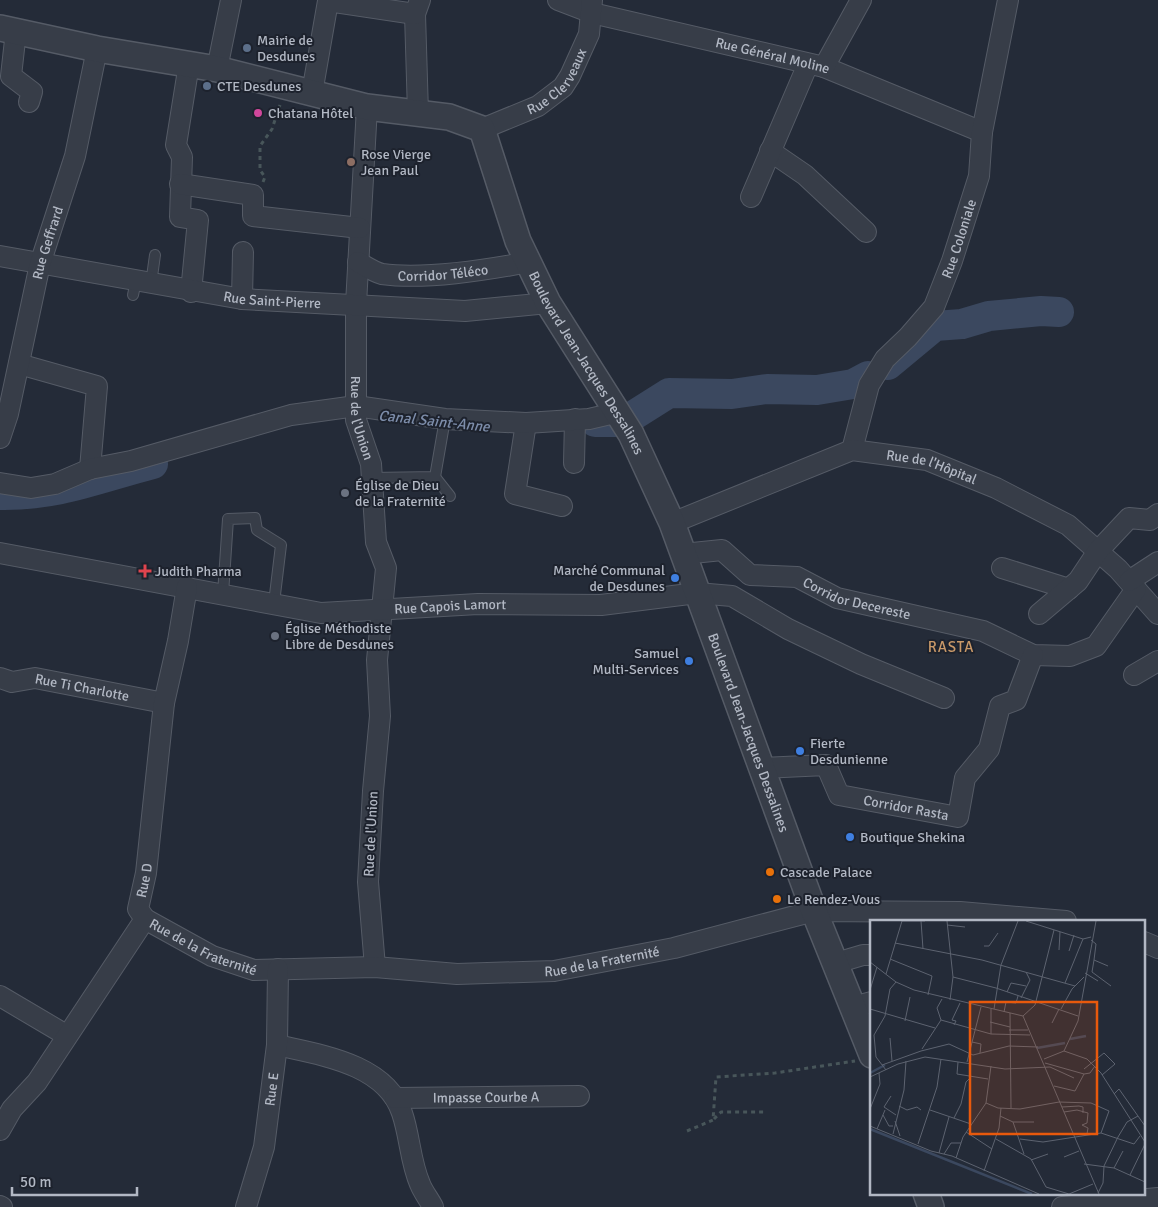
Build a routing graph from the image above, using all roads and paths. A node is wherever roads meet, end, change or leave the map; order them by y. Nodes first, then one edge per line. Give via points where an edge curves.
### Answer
1 (231, 0) edge
2 (558, 0) edge
3 (861, 0) edge
4 (1008, 0) edge
5 (328, 1) edge
6 (592, 6) edge
7 (417, 7) edge
8 (8, 30) edge
9 (97, 48) junction
10 (189, 64) junction
11 (816, 66) junction
12 (217, 69) junction
13 (287, 87) junction
14 (312, 93) junction
15 (29, 102) dead end
16 (367, 107) junction
17 (418, 113) junction
18 (482, 129) junction
19 (982, 132) junction
20 (770, 151) junction
21 (192, 190) junction
22 (253, 195) junction
23 (751, 197) dead end
24 (360, 228) junction
25 (866, 232) dead end
26 (243, 252) dead end
27 (155, 255) dead end
28 (0, 256) edge
29 (358, 262) junction
30 (529, 262) junction
31 (40, 264) junction
32 (140, 286) junction
33 (191, 292) junction
34 (242, 299) junction
35 (548, 303) junction
36 (356, 304) junction
37 (19, 364) junction
38 (356, 412) junction
39 (445, 419) junction
40 (574, 419) junction
41 (624, 421) junction
42 (526, 423) junction
43 (0, 438) edge
44 (852, 450) junction
45 (574, 463) dead end
46 (90, 469) junction
47 (435, 477) junction
48 (371, 478) junction
49 (0, 483) edge
50 (450, 496) dead end
51 (562, 506) dead end
52 (1158, 514) edge
53 (672, 523) junction
54 (1098, 551) junction
55 (0, 553) edge
56 (683, 554) junction
57 (1158, 562) edge
58 (1002, 568) dead end
59 (1132, 585) junction
60 (187, 587) junction
61 (1069, 589) junction
62 (697, 593) junction
63 (223, 594) junction
64 (274, 604) junction
65 (382, 610) junction
66 (1039, 614) dead end
67 (1158, 614) edge
68 (1033, 655) junction
69 (1158, 661) edge
70 (1134, 675) dead end
71 (4, 684) edge
72 (944, 698) dead end
73 (164, 703) junction
74 (762, 768) junction
75 (814, 911) junction
76 (144, 919) junction
77 (1054, 920) edge
78 (1146, 943) edge
79 (1158, 948) edge
80 (870, 955) edge
81 (836, 963) junction
82 (375, 967) junction
83 (278, 969) junction
84 (0, 996) edge
85 (862, 1005) edge
86 (66, 1035) junction
87 (277, 1045) junction
88 (865, 1058) edge
89 (579, 1096) dead end
90 (395, 1098) junction
91 (6, 1107) edge
92 (766, 1112) dead end
93 (713, 1120) junction
94 (0, 1130) edge
95 (687, 1131) dead end
96 (926, 1194) edge
97 (1066, 1194) edge
98 (1158, 1198) edge
99 (246, 1207) edge
100 (433, 1207) edge
101 (931, 1207) edge
102 (1063, 1207) edge

1 - 12 street
2 - 6 street, Rue Général Moline
3 - 11 street
4 - 19 street, Rue Coloniale
5 - 7 street
5 - 14 street
6 - 11 street, Rue Général Moline
6 - 18 street, Rue Clerveaux via 589,34 563,87 538,106
7 - 17 street
8 - 9 street
8 - 15 street via 11,76 32,92
9 - 10 street
9 - 31 street, Rue Geffrard via 75,156
10 - 12 street
10 - 21 street via 176,145
11 - 19 street, Rue Général Moline
11 - 20 street
12 - 13 street
13 - 14 street
13 - 22 path via 272,129 260,146 260,170 266,177
14 - 16 street
16 - 17 street
16 - 24 street, Rue de l'Union
17 - 18 street via 449,117
18 - 30 street, Boulevard Jean-Jacques Dessalines via 518,241
19 - 44 street, Rue Coloniale via 979,176 934,307 885,359 869,385
20 - 23 street
20 - 25 street via 805,175
21 - 22 street
21 - 33 street via 180,217 198,220
22 - 24 street via 253,216
24 - 29 street, Rue de l'Union
26 - 34 street
27 - 32 lane
28 - 31 street, Rue Saint-Pierre
29 - 30 street, Corridor Téléco via 380,274 407,275 473,272
29 - 36 street, Rue de l'Union
30 - 35 street, Boulevard Jean-Jacques Dessalines
31 - 32 street, Rue Saint-Pierre
31 - 37 street, Rue Geffrard
32 - 33 street, Rue Saint-Pierre
33 - 34 street, Rue Saint-Pierre
34 - 36 street, Rue Saint-Pierre
35 - 36 street, Rue Saint-Pierre via 466,311
35 - 41 street, Boulevard Jean-Jacques Dessalines
36 - 38 street, Rue de l'Union
37 - 43 street, Rue Geffrard
37 - 46 street via 97,386
38 - 39 street
38 - 46 street via 291,415 131,461
38 - 48 street, Rue de l'Union via 371,464
39 - 42 street
39 - 47 lane
40 - 41 street
40 - 42 street
40 - 45 street
41 - 53 street, Boulevard Jean-Jacques Dessalines
42 - 51 street via 515,494
44 - 53 street, Rue de l'Hôpital
44 - 54 street, Rue de l'Hôpital via 927,460 996,488 1068,525
46 - 49 street via 55,484 31,488
47 - 48 lane
47 - 50 lane
48 - 65 street, Rue de l'Union via 376,542 386,568
52 - 54 street via 1150,520 1129,518
53 - 56 street, Boulevard Jean-Jacques Dessalines
54 - 59 street, Rue de l'Hôpital
54 - 61 street
55 - 60 street, Rue Capois Lamort
56 - 62 street, Boulevard Jean-Jacques Dessalines
56 - 68 street, Corridor Decereste via 722,550 750,575 797,577 837,598 983,631
57 - 59 street
58 - 61 street
59 - 67 street, Rue de l'Hôpital
59 - 68 street via 1096,646 1070,656
60 - 63 street, Rue Capois Lamort
60 - 73 street, Rue D
61 - 66 street
62 - 65 street, Rue Capois Lamort via 601,605 478,604
62 - 72 street, Rue Capois Lamort via 732,596 788,629
62 - 74 street, Boulevard Jean-Jacques Dessalines
63 - 64 street, Rue Capois Lamort
63 - 64 lane via 228,518 255,518 257,530 281,545
64 - 65 street, Rue Capois Lamort via 321,613
65 - 82 street, Rue de l'Union via 377,660 380,716 368,882
68 - 74 street, Corridor Rasta via 1016,700 1000,706 989,749 965,778 958,817 839,795 826,765
69 - 70 street
71 - 73 street, Rue Ti Charlotte via 35,678
73 - 76 street, Rue D via 146,873 138,908
74 - 75 street, Boulevard Jean-Jacques Dessalines
75 - 77 street, Rue de la Fraternité via 960,912
75 - 81 street, Boulevard Jean-Jacques Dessalines
75 - 82 street, Rue de la Fraternité via 674,948 554,971 457,974
76 - 83 street, Rue de la Fraternité via 212,956 254,970
76 - 86 street via 92,1001
78 - 79 street
80 - 81 street
81 - 85 street, Boulevard Jean-Jacques Dessalines
82 - 83 street, Rue de la Fraternité
83 - 87 street, Rue E
84 - 86 street
85 - 88 street, Boulevard Jean-Jacques Dessalines
86 - 91 street via 37,1082
87 - 90 street via 336,1059 366,1072
87 - 99 street, Rue E via 264,1146
88 - 93 path via 775,1074 716,1077
89 - 90 street, Impasse Courbe A
90 - 100 street via 402,1113 420,1184
91 - 94 street
92 - 93 path via 721,1112
93 - 95 path
96 - 101 street
97 - 102 street
98 - 102 street

